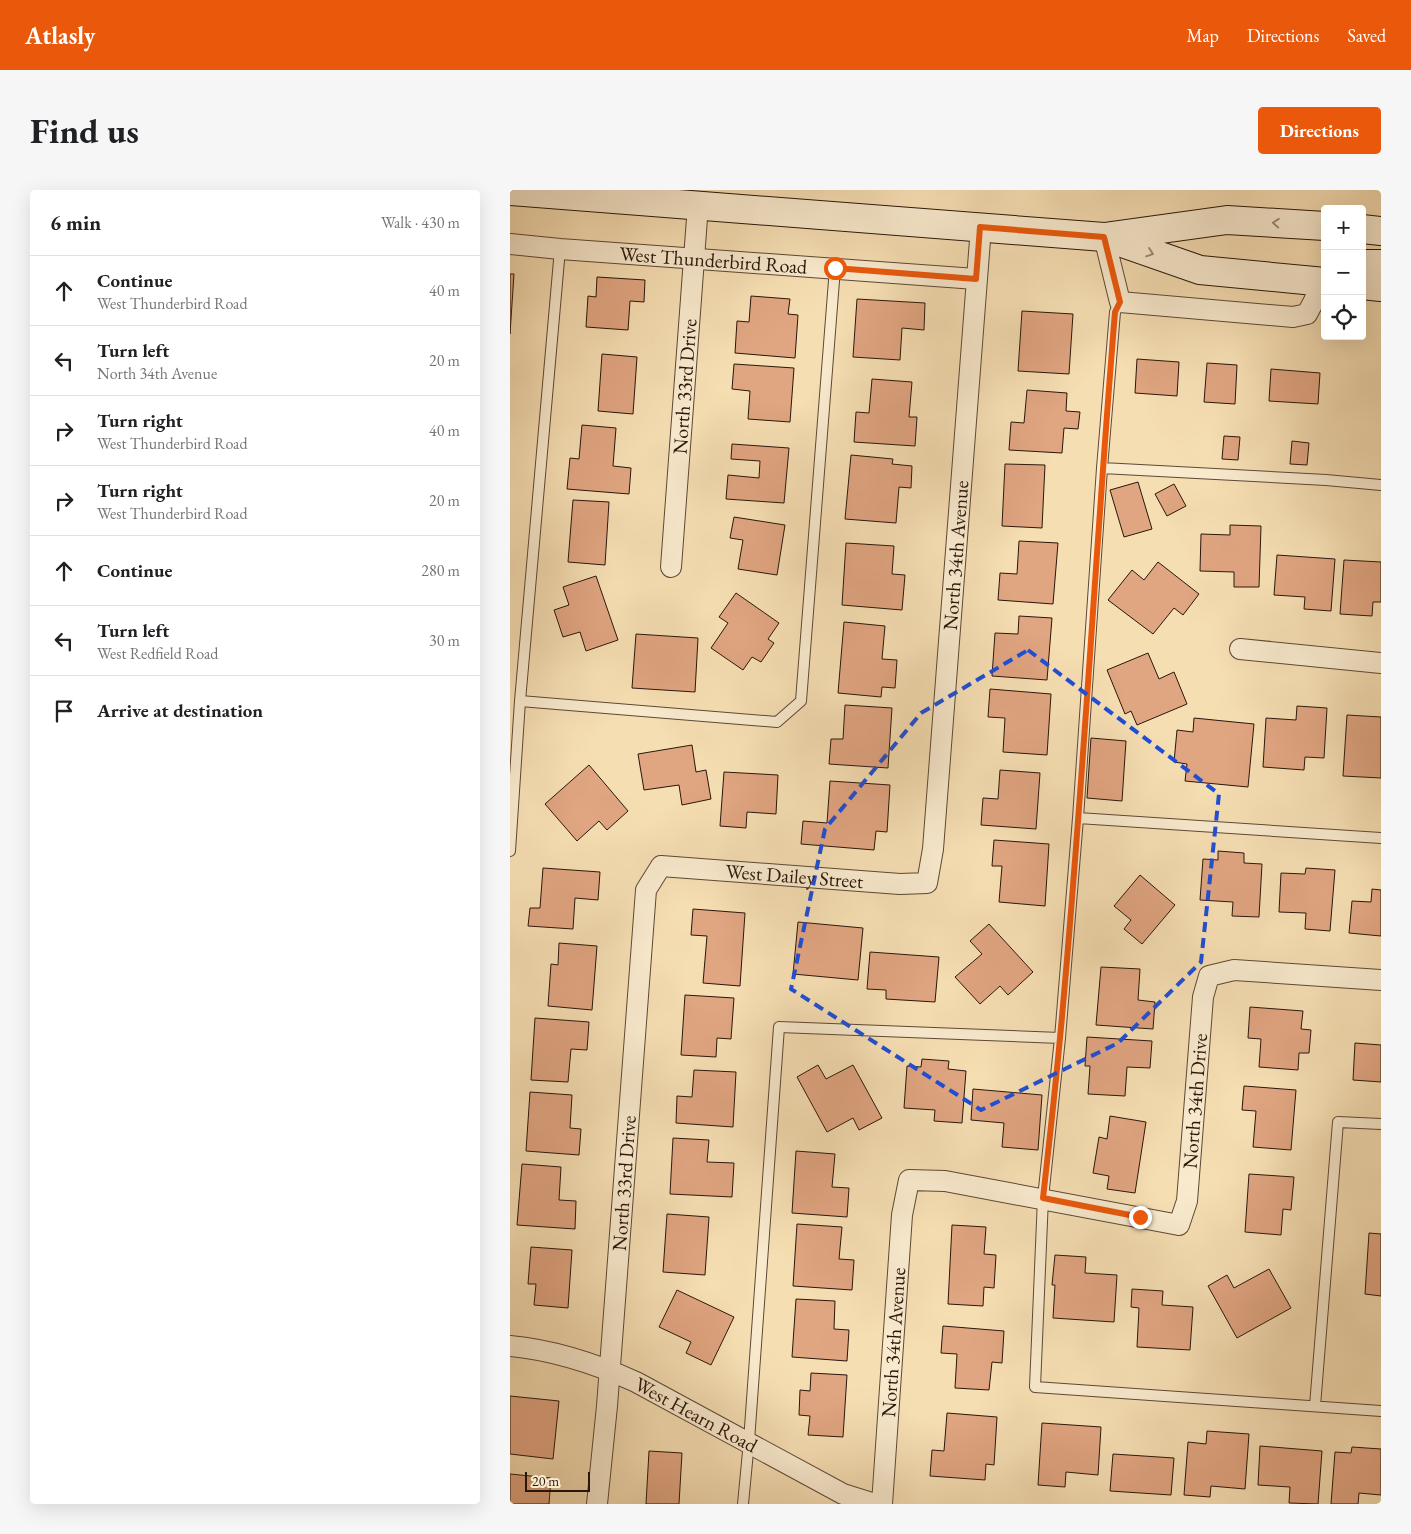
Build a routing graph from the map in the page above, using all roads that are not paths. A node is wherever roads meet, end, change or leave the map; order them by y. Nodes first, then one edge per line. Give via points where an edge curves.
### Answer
1 (510, 191) edge
2 (698, 205) junction
3 (1321, 226) edge
4 (980, 227) junction
5 (1366, 229) edge
6 (1381, 230) edge
7 (1104, 237) junction
8 (510, 244) edge
9 (560, 249) junction
10 (694, 258) junction
11 (1366, 264) edge
12 (1381, 264) edge
13 (835, 268) junction
14 (1321, 277) edge
15 (976, 279) junction
16 (1321, 280) edge
17 (1366, 285) edge
18 (1381, 286) edge
19 (1120, 302) junction
20 (1102, 468) junction
21 (1381, 485) edge
22 (671, 567) dead end
23 (1240, 649) dead end
24 (1381, 662) edge
25 (520, 701) junction
26 (1078, 818) junction
27 (1381, 838) edge
28 (510, 852) edge
29 (661, 866) joint
30 (927, 883) joint
31 (1381, 980) edge
32 (1060, 1038) junction
33 (1381, 1124) edge
34 (1043, 1198) junction
35 (510, 1346) edge
36 (609, 1370) junction
37 (1315, 1406) junction
38 (1381, 1411) edge
39 (748, 1442) junction
40 (597, 1504) edge
41 (743, 1504) edge
42 (874, 1504) edge
43 (882, 1504) edge

1 - 2 main road
2 - 4 main road
2 - 10 street, North 33rd Drive
3 -> 7 main road via 1227,220
4 - 7 main road
4 - 15 street, North 34th Avenue
5 - 6 main road
7 -> 14 main road via 1200,270
7 - 19 street
8 - 9 street, West Thunderbird Road
9 - 10 street, West Thunderbird Road
9 - 25 lane
10 - 13 street, West Thunderbird Road
10 - 22 street, North 33rd Drive
11 - 12 main road
13 - 15 street, West Thunderbird Road
13 - 25 lane via 801,701 777,722
15 - 30 street, North 34th Avenue via 933,849
16 - 19 street via 1306,314 1293,317
17 - 18 main road
19 - 20 lane via 1115,312
20 - 21 lane
20 - 26 lane
23 - 24 street
25 - 28 lane
26 - 27 lane
26 - 32 lane
29 - 30 street, West Dailey Street via 900,884
29 - 36 street, North 33rd Drive via 646,890
31 - 34 street, North 34th Drive via 1234,970 1209,976 1203,997 1186,1201 1179,1225
32 - 34 lane
32 - 39 lane via 779,1027
33 - 37 lane via 1338,1122
34 - 37 lane via 1034,1387
34 - 43 street, North 34th Avenue via 945,1181 909,1180 902,1215
35 - 36 street, West Hearn Road via 551,1352
36 - 39 street, West Hearn Road
36 - 40 street, North 33rd Drive
37 - 38 lane
39 - 41 lane
39 - 42 street, West Hearn Road via 843,1494

